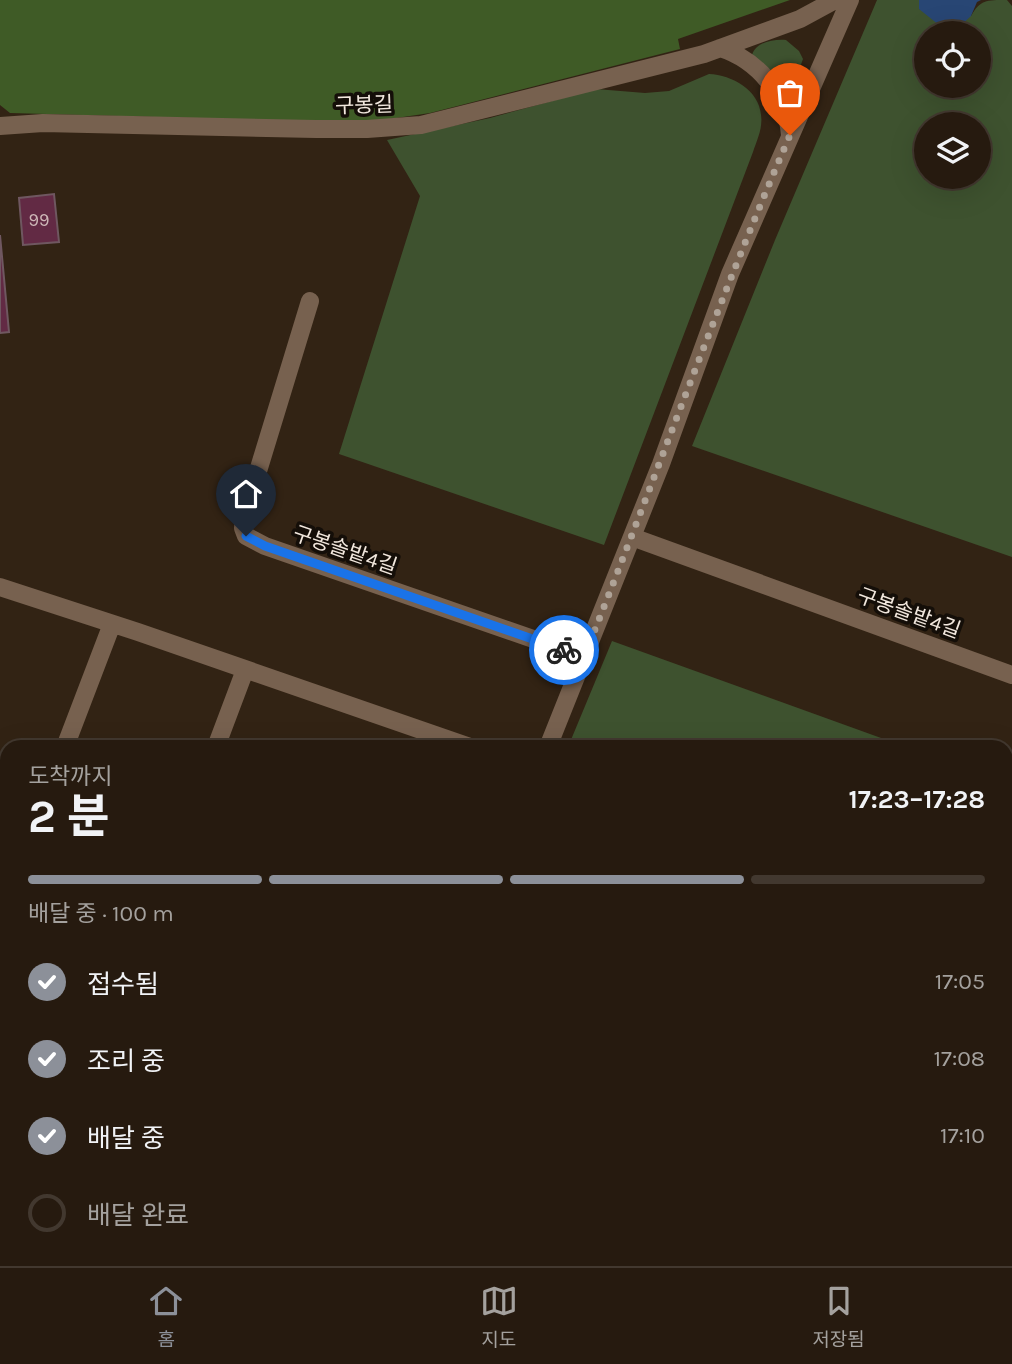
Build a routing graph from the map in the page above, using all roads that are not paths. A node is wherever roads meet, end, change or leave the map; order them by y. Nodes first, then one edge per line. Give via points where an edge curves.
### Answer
1 (835, 0) edge
2 (850, 0) edge
3 (720, 48) junction
4 (0, 126) edge
5 (790, 135) junction
6 (310, 301) dead end
7 (632, 537) junction
8 (0, 587) edge
9 (112, 624) junction
10 (584, 657) junction
11 (245, 670) junction
12 (1012, 675) edge
13 (68, 740) edge
14 (219, 740) edge
15 (450, 740) edge
16 (551, 740) edge

1 - 3 street, 구봉길 via 800,19
2 - 5 street
3 - 4 street, 구봉길 via 448,119 394,128
3 - 5 street via 748,62 770,84 785,106
5 - 7 street via 730,274
6 - 10 street, 구봉솔밭4길 via 244,517 246,536
7 - 10 street
7 - 12 street, 구봉솔밭4길
8 - 9 street
9 - 11 street
9 - 13 street
10 - 16 street
11 - 14 street
11 - 15 street

